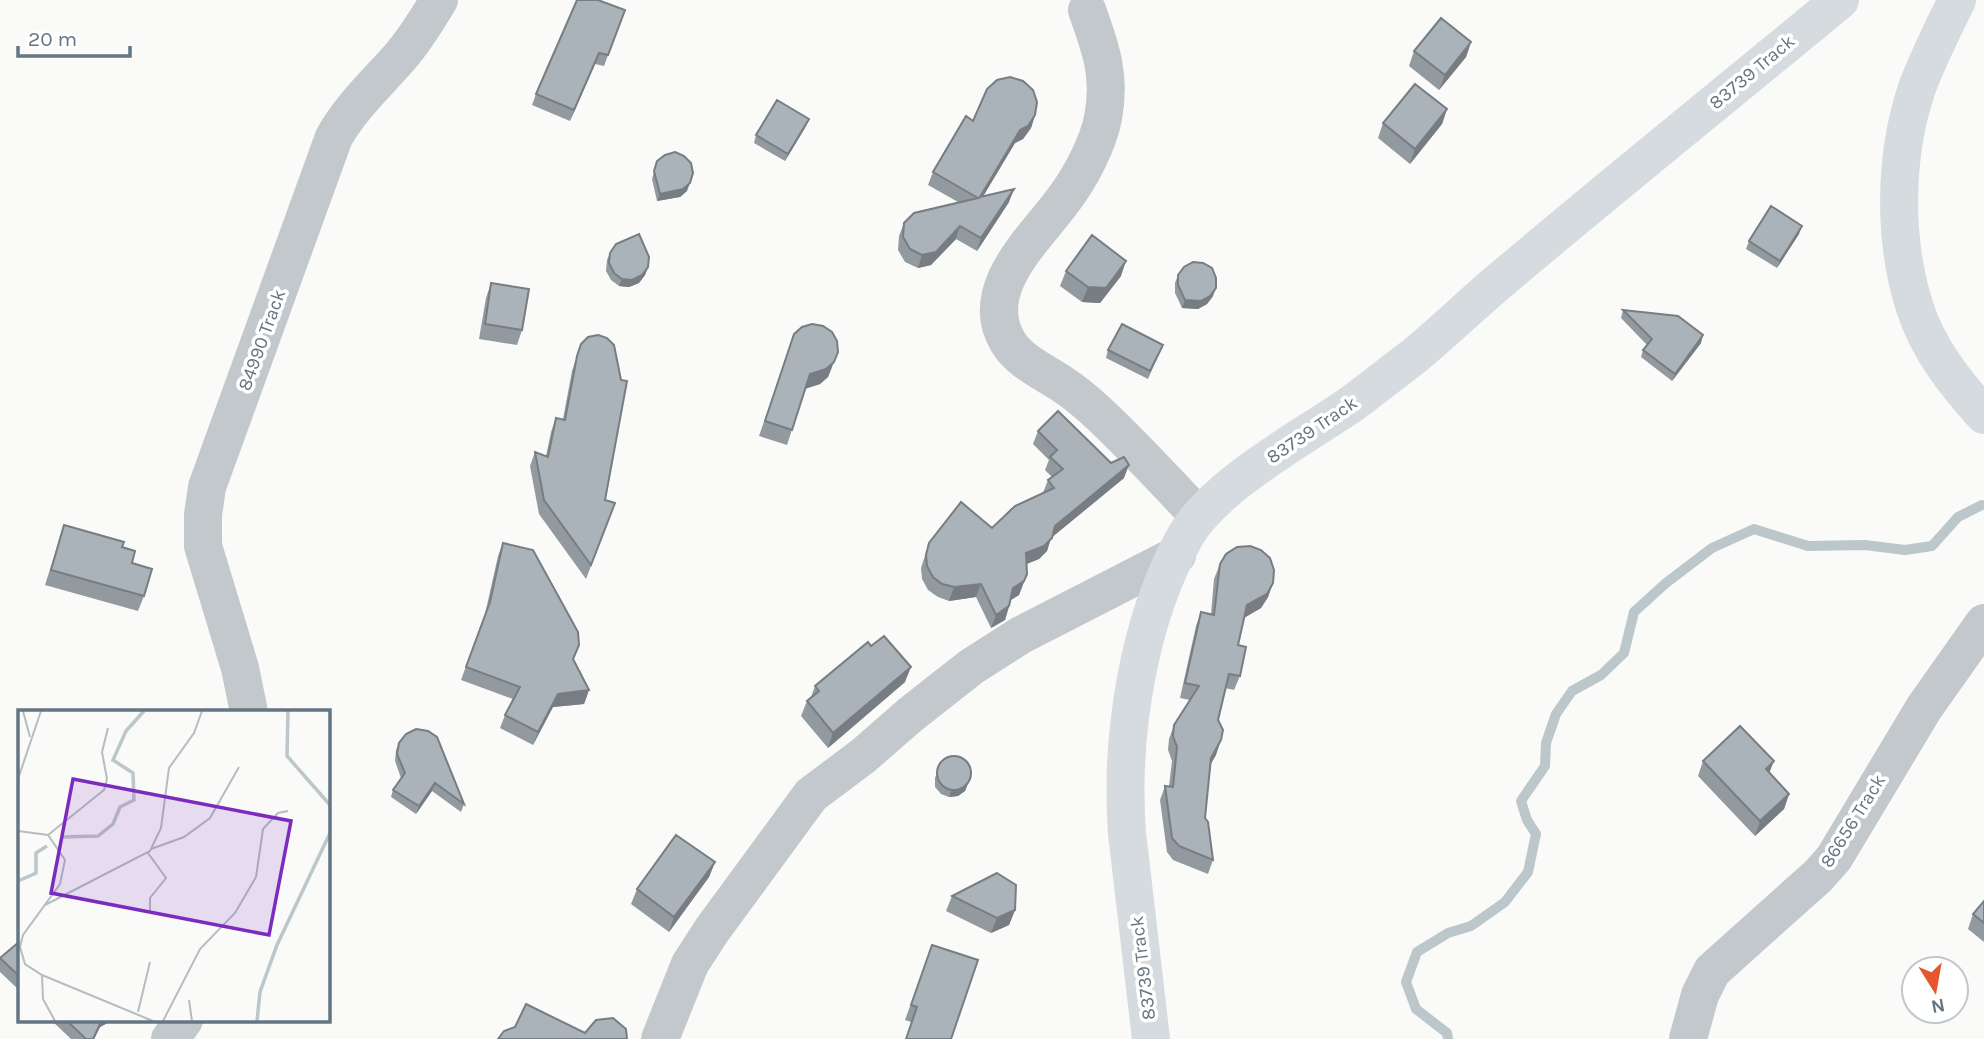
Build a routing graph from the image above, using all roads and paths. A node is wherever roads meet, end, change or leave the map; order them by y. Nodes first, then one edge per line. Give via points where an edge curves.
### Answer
1 (439, 0) edge
2 (1840, 0) edge
3 (1957, 0) edge
4 (1087, 10) dead end
5 (1984, 415) edge
6 (1199, 516) junction
7 (1177, 555) junction
8 (1984, 623) edge
9 (248, 710) edge
10 (183, 1021) edge
11 (170, 1039) edge
12 (660, 1039) edge
13 (1151, 1039) edge
14 (1688, 1039) edge

1 - 9 street, 84990 Track via 401,56 363,96 334,137 207,487 203,546 240,668
2 - 6 street, 83739 Track via 1414,355 1261,465
3 - 5 street via 1917,88 1905,135 1902,250 1915,310 1936,353
4 - 6 street via 1103,55 1107,86 1103,121 1085,166 1065,198 1007,274 1000,323 1018,355 1095,410
6 - 7 street, 83739 Track
7 - 12 street via 1021,635 971,667 811,795 690,964
7 - 13 street, 83739 Track via 1146,634 1132,695 1126,756 1124,800
8 - 14 street, 86656 Track via 1924,708 1834,858 1712,971
10 - 11 street

